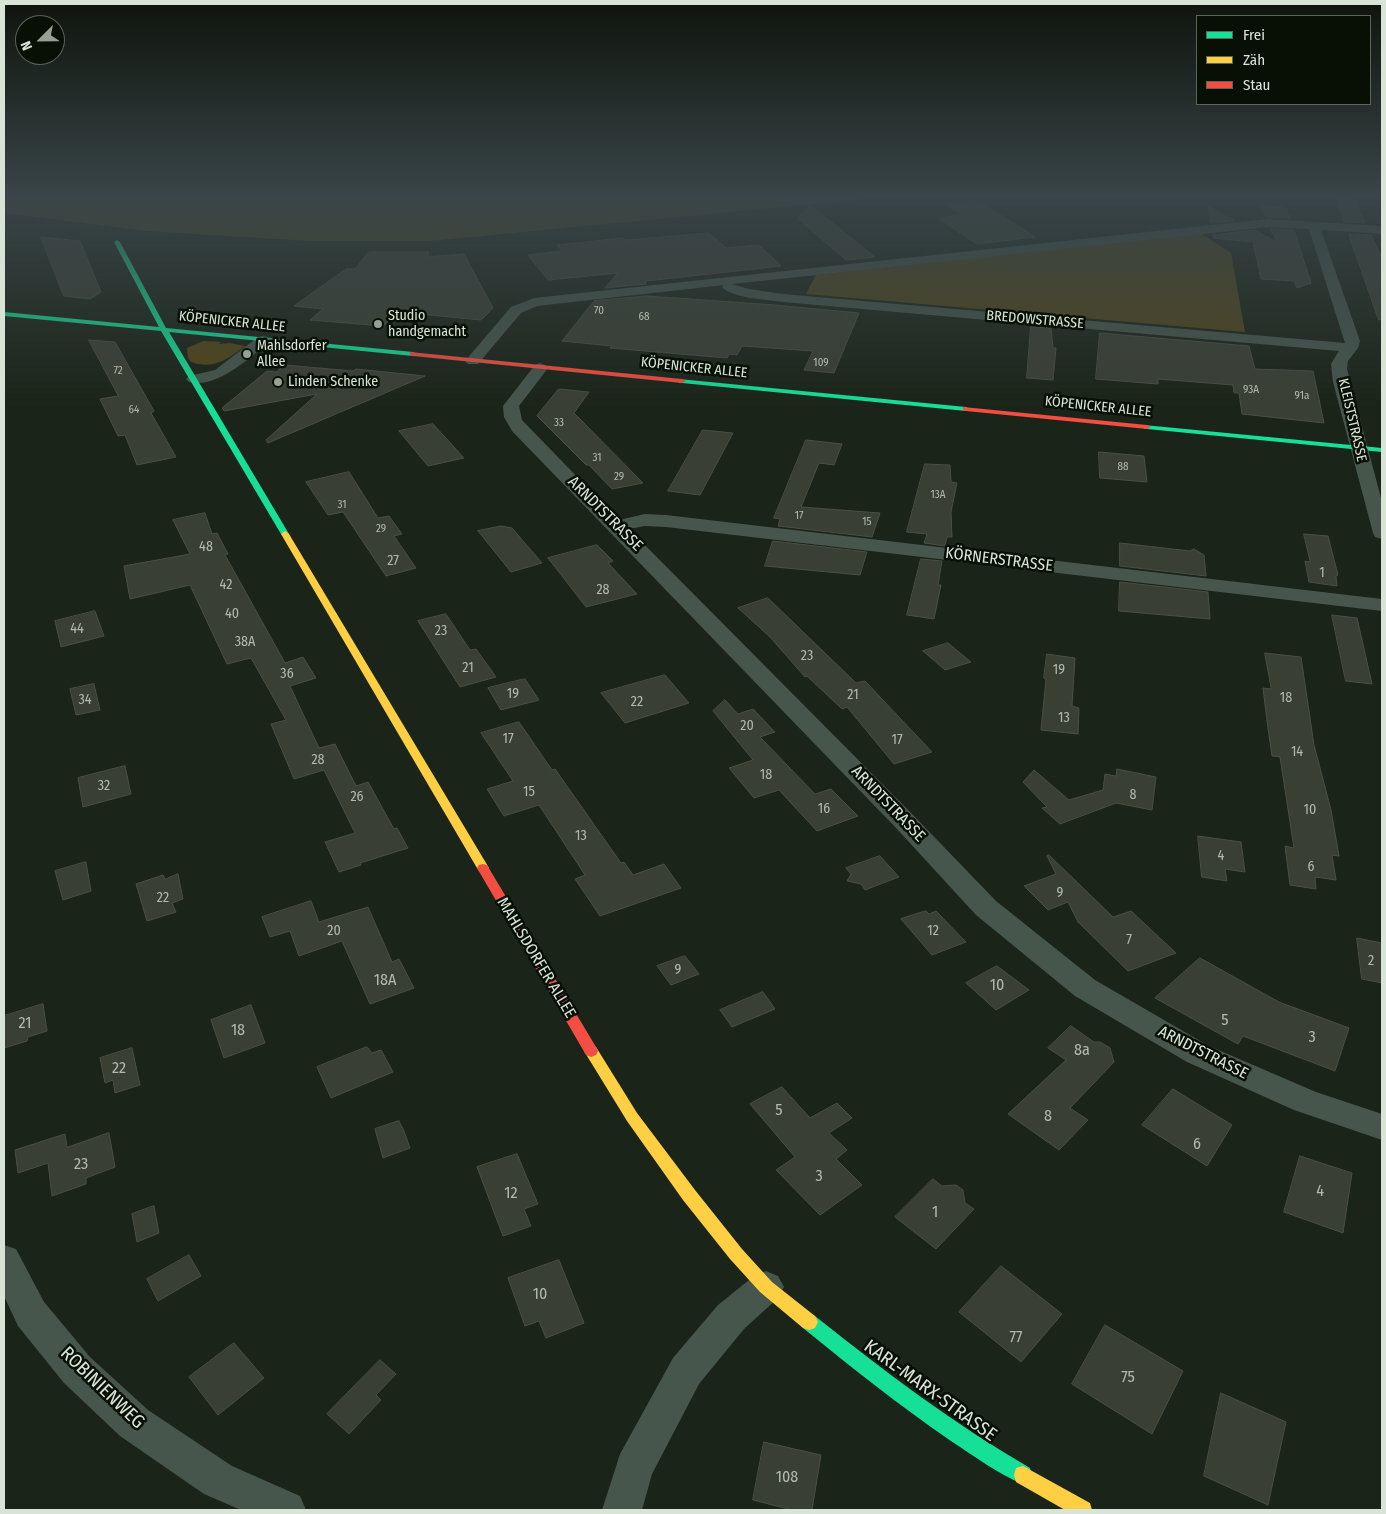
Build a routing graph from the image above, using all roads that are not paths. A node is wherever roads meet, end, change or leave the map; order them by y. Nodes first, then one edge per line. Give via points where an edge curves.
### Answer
1 (131, 268) edge
2 (853, 268) edge
3 (1329, 268) edge
4 (723, 282) junction
5 (4, 314) edge
6 (164, 330) junction
7 (263, 340) junction
8 (1351, 348) junction
9 (473, 361) junction
10 (540, 368) junction
11 (194, 379) junction
12 (1357, 448) junction
13 (1382, 450) edge
14 (616, 526) junction
15 (1382, 533) edge
16 (1382, 605) edge
17 (1382, 1127) edge
18 (4, 1260) edge
19 (766, 1286) junction
20 (286, 1510) edge
21 (622, 1510) edge
22 (1083, 1510) edge

1 - 6 street, MAHLSDORFER ALLEE
2 - 4 street
3 - 8 street via 1353,341
4 - 8 street, BREDOWSTRASSE via 747,293 784,298
4 - 9 street via 552,299 523,305
5 - 6 street, KÖPENICKER ALLEE
6 - 7 street, KÖPENICKER ALLEE
6 - 11 street, MAHLSDORFER ALLEE
7 - 9 street, KÖPENICKER ALLEE
7 - 11 street via 220,373
8 - 12 street, KLEISTSTRASSE via 1339,364
9 - 10 street, KÖPENICKER ALLEE
10 - 12 street, KÖPENICKER ALLEE
10 - 14 street, ARNDTSTRASSE via 511,406 513,420
11 - 19 street, MAHLSDORFER ALLEE via 605,1074 688,1195
12 - 13 street, KÖPENICKER ALLEE
12 - 15 street, KLEISTSTRASSE
14 - 16 street, KÖRNERSTRASSE via 645,520 666,521
14 - 17 street, ARNDTSTRASSE via 986,908 1085,988 1198,1054 1306,1100
18 - 20 street, ROBINIENWEG via 31,1314 77,1370 134,1423 218,1480
19 - 21 street via 731,1317 686,1371 634,1468
19 - 22 street, KARL-MARX-STRASSE via 881,1380 991,1457

